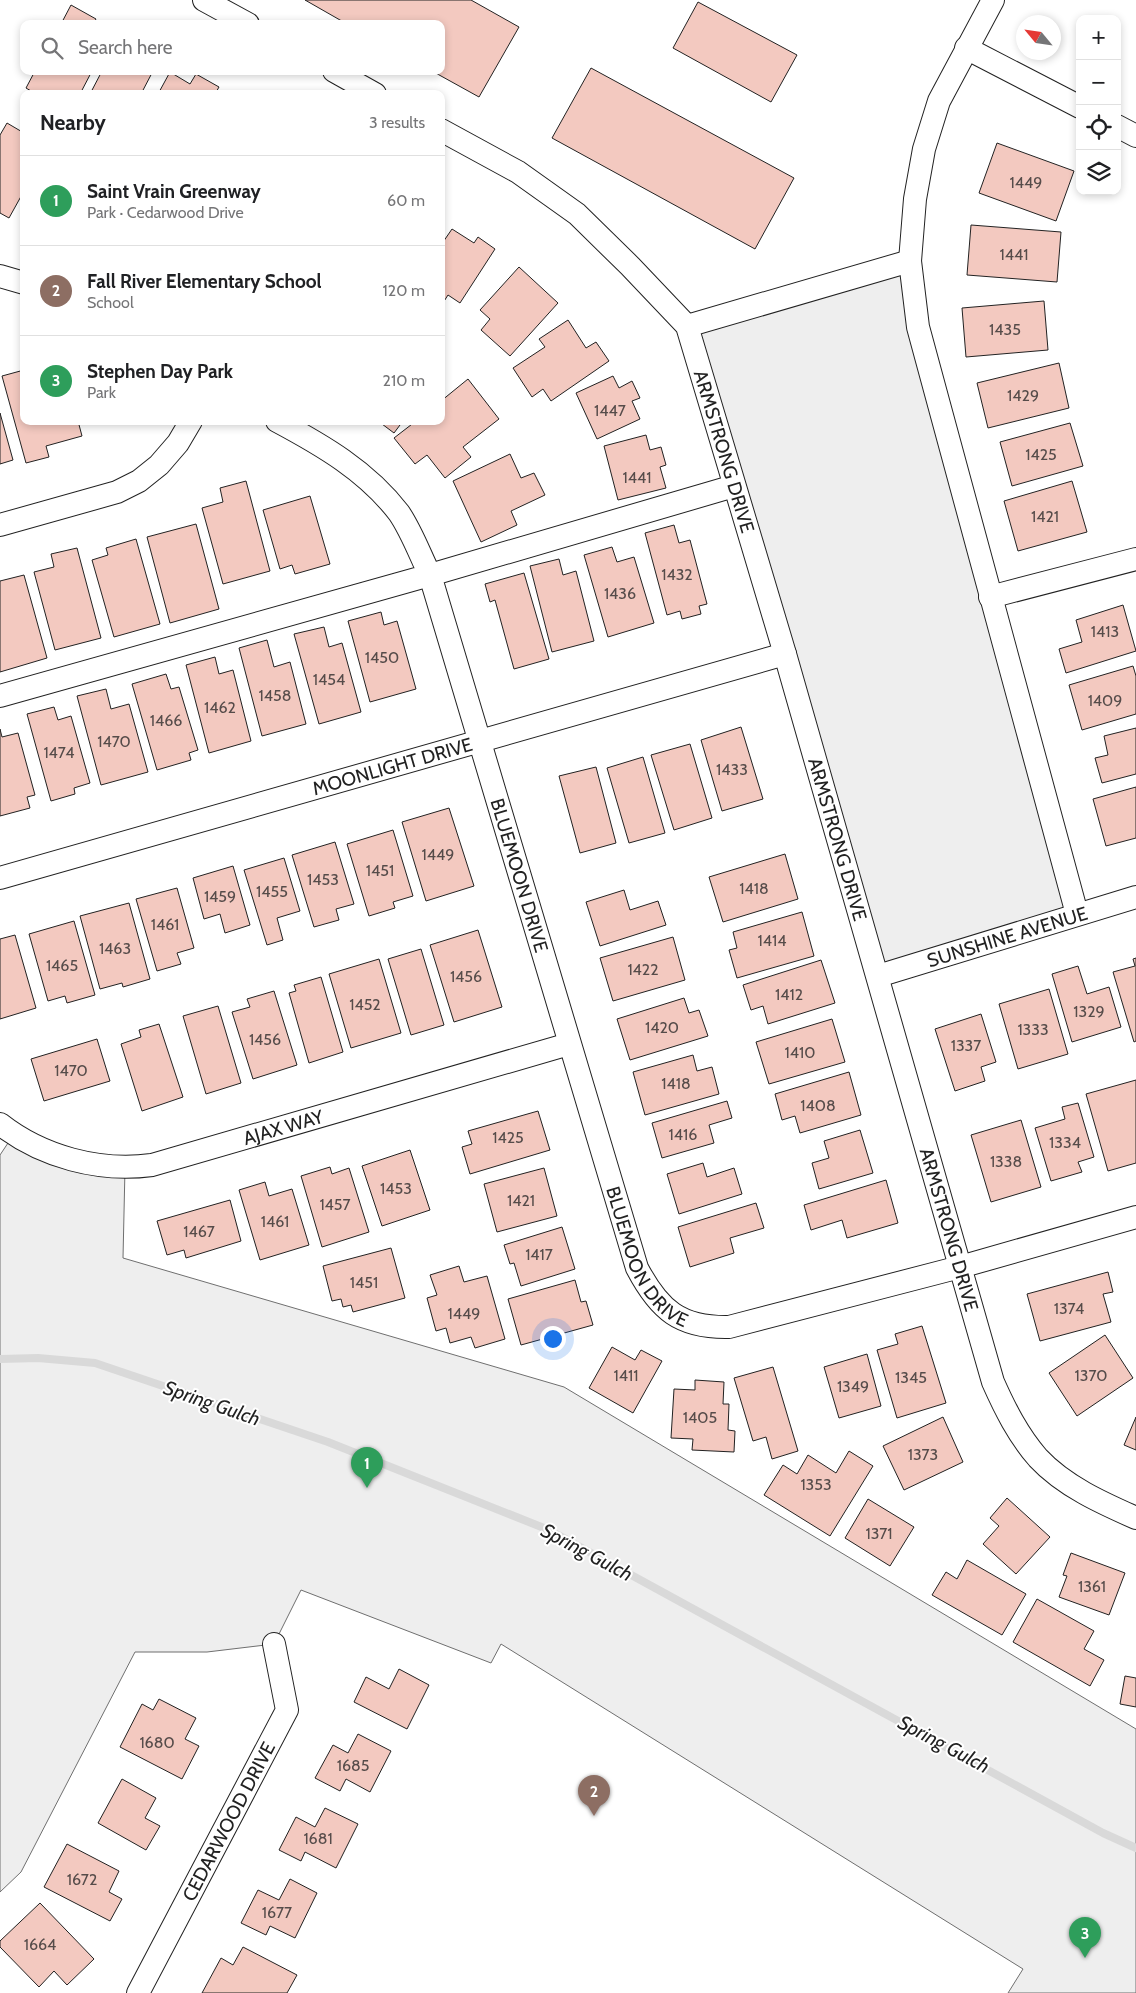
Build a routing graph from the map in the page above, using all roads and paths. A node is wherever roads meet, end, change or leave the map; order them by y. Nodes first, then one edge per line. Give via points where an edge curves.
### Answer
1 (204, 0) edge
2 (993, 0) edge
3 (241, 20) edge
4 (966, 48) junction
5 (341, 75) edge
6 (368, 90) edge
7 (1076, 105) edge
8 (1121, 128) edge
9 (445, 132) edge
10 (1136, 136) edge
11 (910, 261) junction
12 (0, 276) edge
13 (20, 282) edge
14 (686, 326) junction
15 (189, 425) edge
16 (284, 425) edge
17 (734, 486) junction
18 (0, 524) edge
19 (1136, 559) edge
20 (430, 575) junction
21 (990, 597) junction
22 (785, 654) junction
23 (0, 696) edge
24 (480, 741) junction
25 (0, 878) edge
26 (1136, 897) edge
27 (1077, 914) junction
28 (878, 976) junction
29 (569, 1044) junction
30 (0, 1124) edge
31 (1136, 1217) edge
32 (960, 1267) junction
33 (1136, 1518) edge
34 (274, 1644) dead end
35 (138, 1993) edge

1 - 3 street
2 - 4 street
4 - 7 street
4 - 11 street via 939,101 924,149 915,198
5 - 6 street
8 - 10 street
9 - 14 street via 518,172 578,214
11 - 14 street
11 - 21 street via 918,327
12 - 13 street
14 - 17 street, ARMSTRONG DRIVE
15 - 18 street via 178,444 139,481 118,492
16 - 20 street, BLUEMOON DRIVE via 341,458 383,494 411,533
17 - 20 street
17 - 22 street, ARMSTRONG DRIVE
19 - 21 street
20 - 23 street
20 - 24 street, BLUEMOON DRIVE
21 - 27 street
22 - 24 street, MOONLIGHT DRIVE
22 - 28 street, ARMSTRONG DRIVE
24 - 25 street, MOONLIGHT DRIVE
24 - 29 street, BLUEMOON DRIVE
26 - 27 street, SUNSHINE AVENUE
27 - 28 street, SUNSHINE AVENUE
28 - 32 street, ARMSTRONG DRIVE
29 - 30 street, AJAX WAY via 152,1165 112,1168 76,1160 42,1148
29 - 32 street, BLUEMOON DRIVE via 636,1268 656,1300 673,1314 698,1326 729,1327
31 - 32 street, BLUEMOON DRIVE
32 - 33 street, ARMSTRONG DRIVE via 993,1382 1018,1430 1039,1459 1065,1480 1102,1503
34 - 35 street, CEDARWOOD DRIVE via 287,1710

